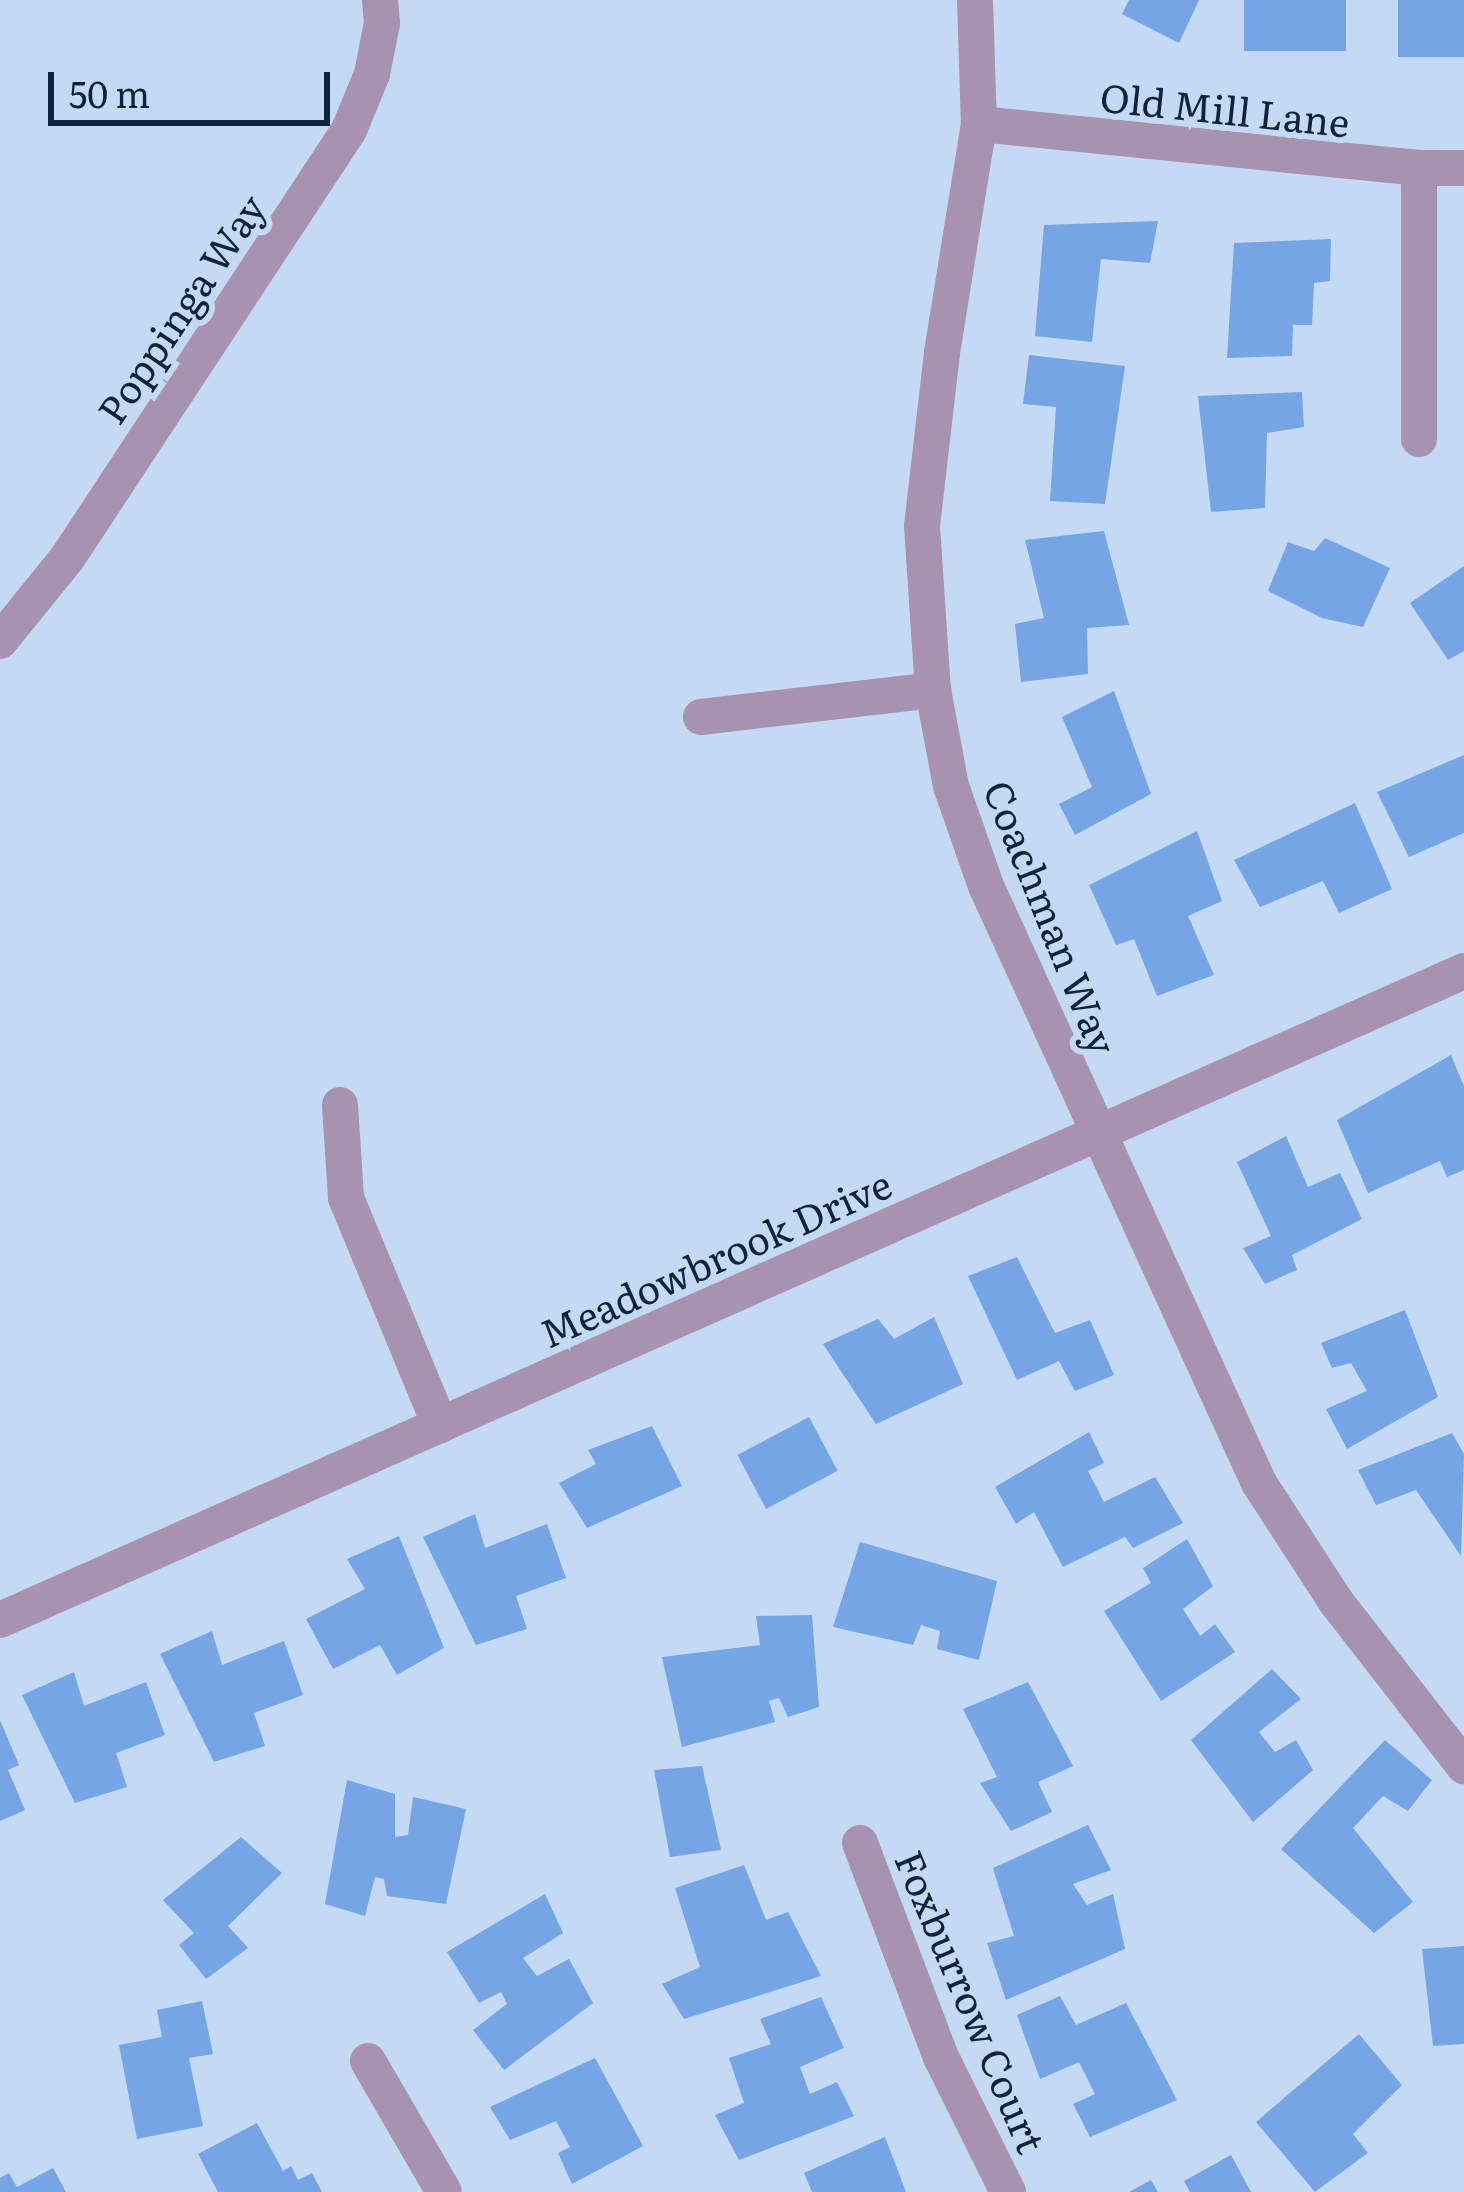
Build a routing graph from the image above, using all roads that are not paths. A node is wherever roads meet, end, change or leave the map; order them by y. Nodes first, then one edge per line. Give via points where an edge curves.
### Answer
1 (380, 0) edge
2 (976, 0) edge
3 (979, 124) junction
4 (1419, 168) junction
5 (1464, 168) edge
6 (1419, 439) dead end
7 (0, 641) edge
8 (933, 690) junction
9 (701, 717) dead end
10 (1464, 971) edge
11 (340, 1105) dead end
12 (1098, 1133) junction
13 (440, 1425) junction
14 (0, 1620) edge
15 (1464, 1766) edge
16 (860, 1843) dead end
17 (368, 2062) dead end
18 (443, 2192) edge
19 (1008, 2192) edge

1 - 7 street, Poppinga Way via 372,74 349,130 68,557
2 - 3 street, Coachman Way
3 - 4 street, Old Mill Lane
3 - 8 street, Coachman Way via 922,526
4 - 5 street, Old Mill Lane
4 - 6 street
8 - 9 street
8 - 12 street, Coachman Way via 951,786 986,886
10 - 12 street, Meadowbrook Drive
11 - 13 street via 346,1198
12 - 13 street, Meadowbrook Drive
12 - 15 street, Coachman Way via 1259,1483 1349,1620
13 - 14 street, Meadowbrook Drive
16 - 19 street, Foxburrow Court via 941,2057
17 - 18 street

